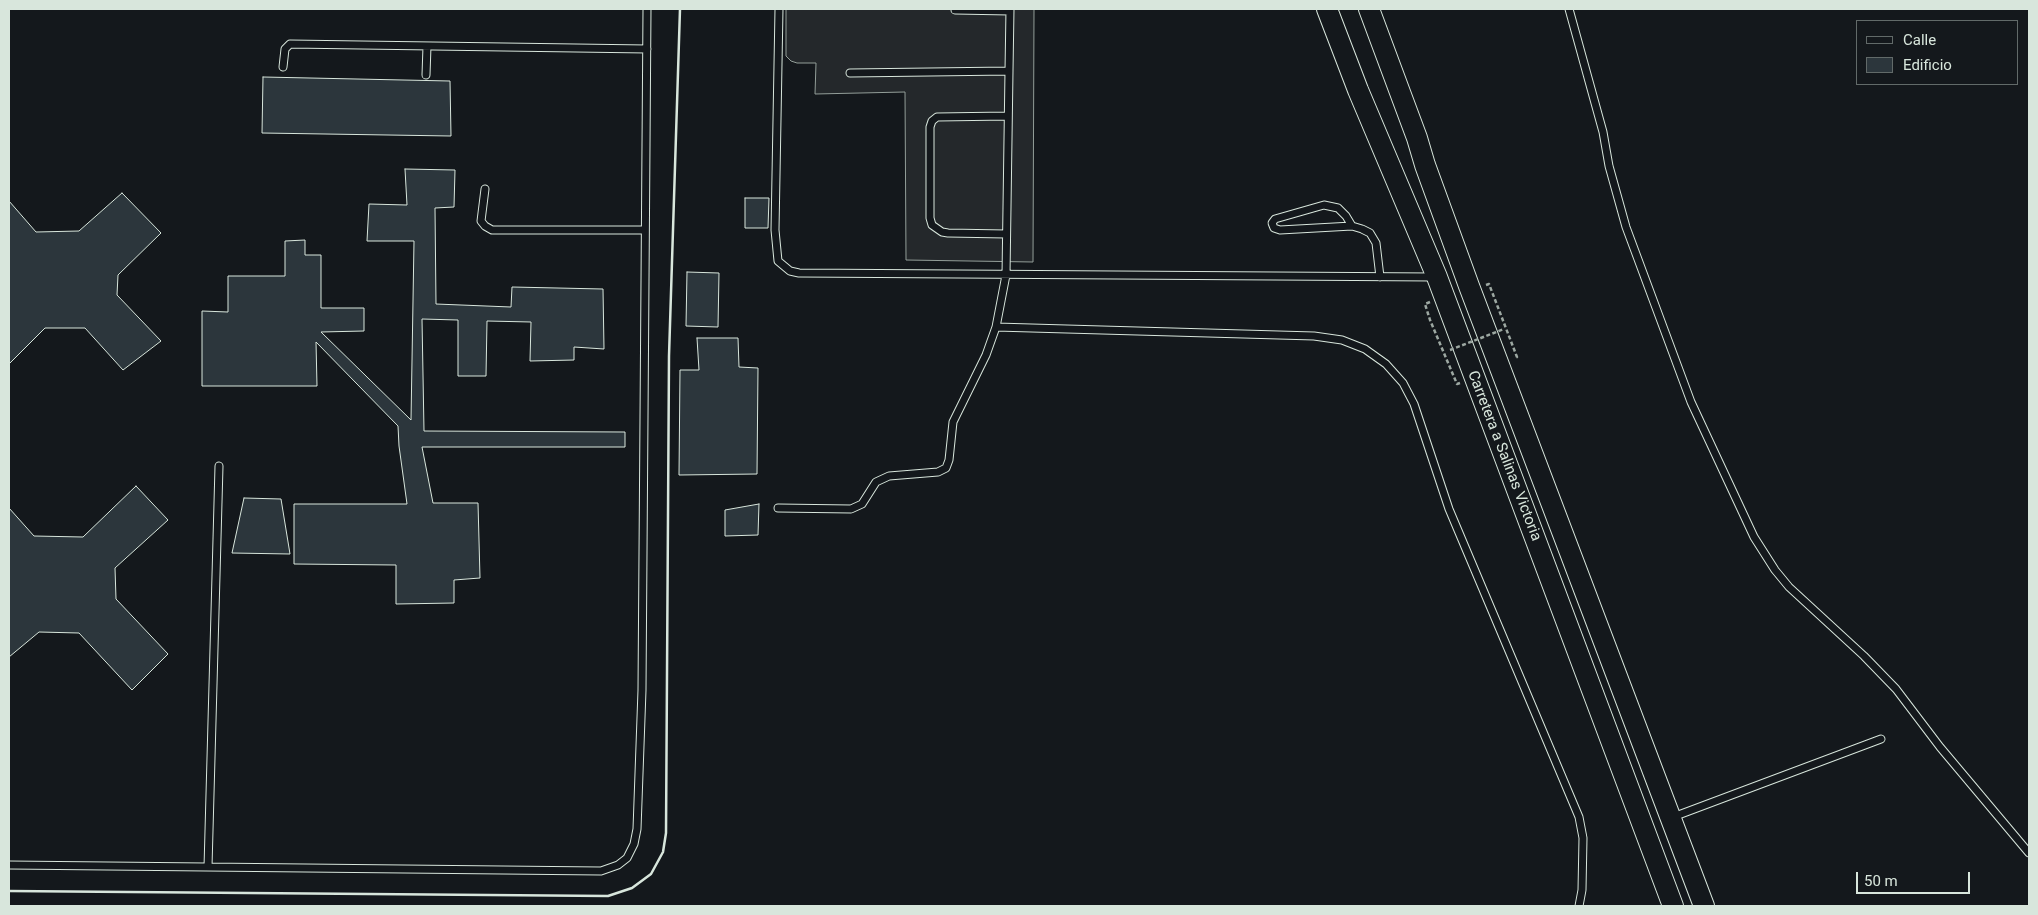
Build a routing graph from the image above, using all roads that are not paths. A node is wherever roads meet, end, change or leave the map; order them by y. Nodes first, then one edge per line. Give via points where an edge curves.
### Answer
1 (646, 9) edge
2 (779, 9) edge
3 (1327, 9) edge
4 (1369, 9) edge
5 (1569, 9) edge
6 (955, 10) dead end
7 (1010, 10) edge
8 (427, 46) junction
9 (647, 49) junction
10 (283, 67) dead end
11 (1009, 71) junction
12 (850, 73) dead end
13 (426, 75) dead end
14 (1008, 116) junction
15 (485, 189) dead end
16 (1352, 226) junction
17 (646, 230) junction
18 (1006, 234) junction
19 (1006, 275) junction
20 (1380, 277) junction
21 (1436, 277) junction
22 (996, 327) junction
23 (219, 466) dead end
24 (778, 508) dead end
25 (1881, 739) dead end
26 (1671, 818) junction
27 (2029, 854) edge
28 (9, 865) edge
29 (208, 867) junction
30 (1579, 906) edge
31 (1673, 906) edge
32 (1704, 906) edge

1 - 9 lane
2 - 19 lane via 775,230 776,255 780,264 799,274
3 - 21 main road, Carretera a Salinas Victoria
4 - 26 main road, Carretera a Salinas Victoria via 1469,286
5 - 27 lane via 1626,227 1691,402 1754,537 1789,587 1896,689 1940,748
6 - 7 lane
7 - 11 lane
8 - 9 lane
8 - 10 lane via 290,44 285,49
8 - 13 lane
9 - 17 lane
11 - 12 lane
11 - 14 lane
14 - 18 lane
14 - 18 lane via 937,117 930,127 932,226 948,233
15 - 17 lane via 482,221 492,230
16 - 16 lane via 1280,230 1272,224 1275,219 1324,204 1338,208
16 - 20 lane via 1370,233 1376,243
17 - 29 lane via 638,829 627,858 601,871
18 - 19 lane
19 - 20 lane
19 - 22 lane
20 - 21 lane
21 - 31 main road, Carretera a Salinas Victoria
22 - 24 lane via 953,422 946,468 938,472 889,476 876,482 862,504 851,509
22 - 30 lane via 1314,336 1342,340 1365,349 1386,364 1403,383 1414,404 1449,509 1579,817 1582,838
23 - 29 lane
25 - 26 lane
26 - 32 main road, Carretera a Salinas Victoria
28 - 29 lane

